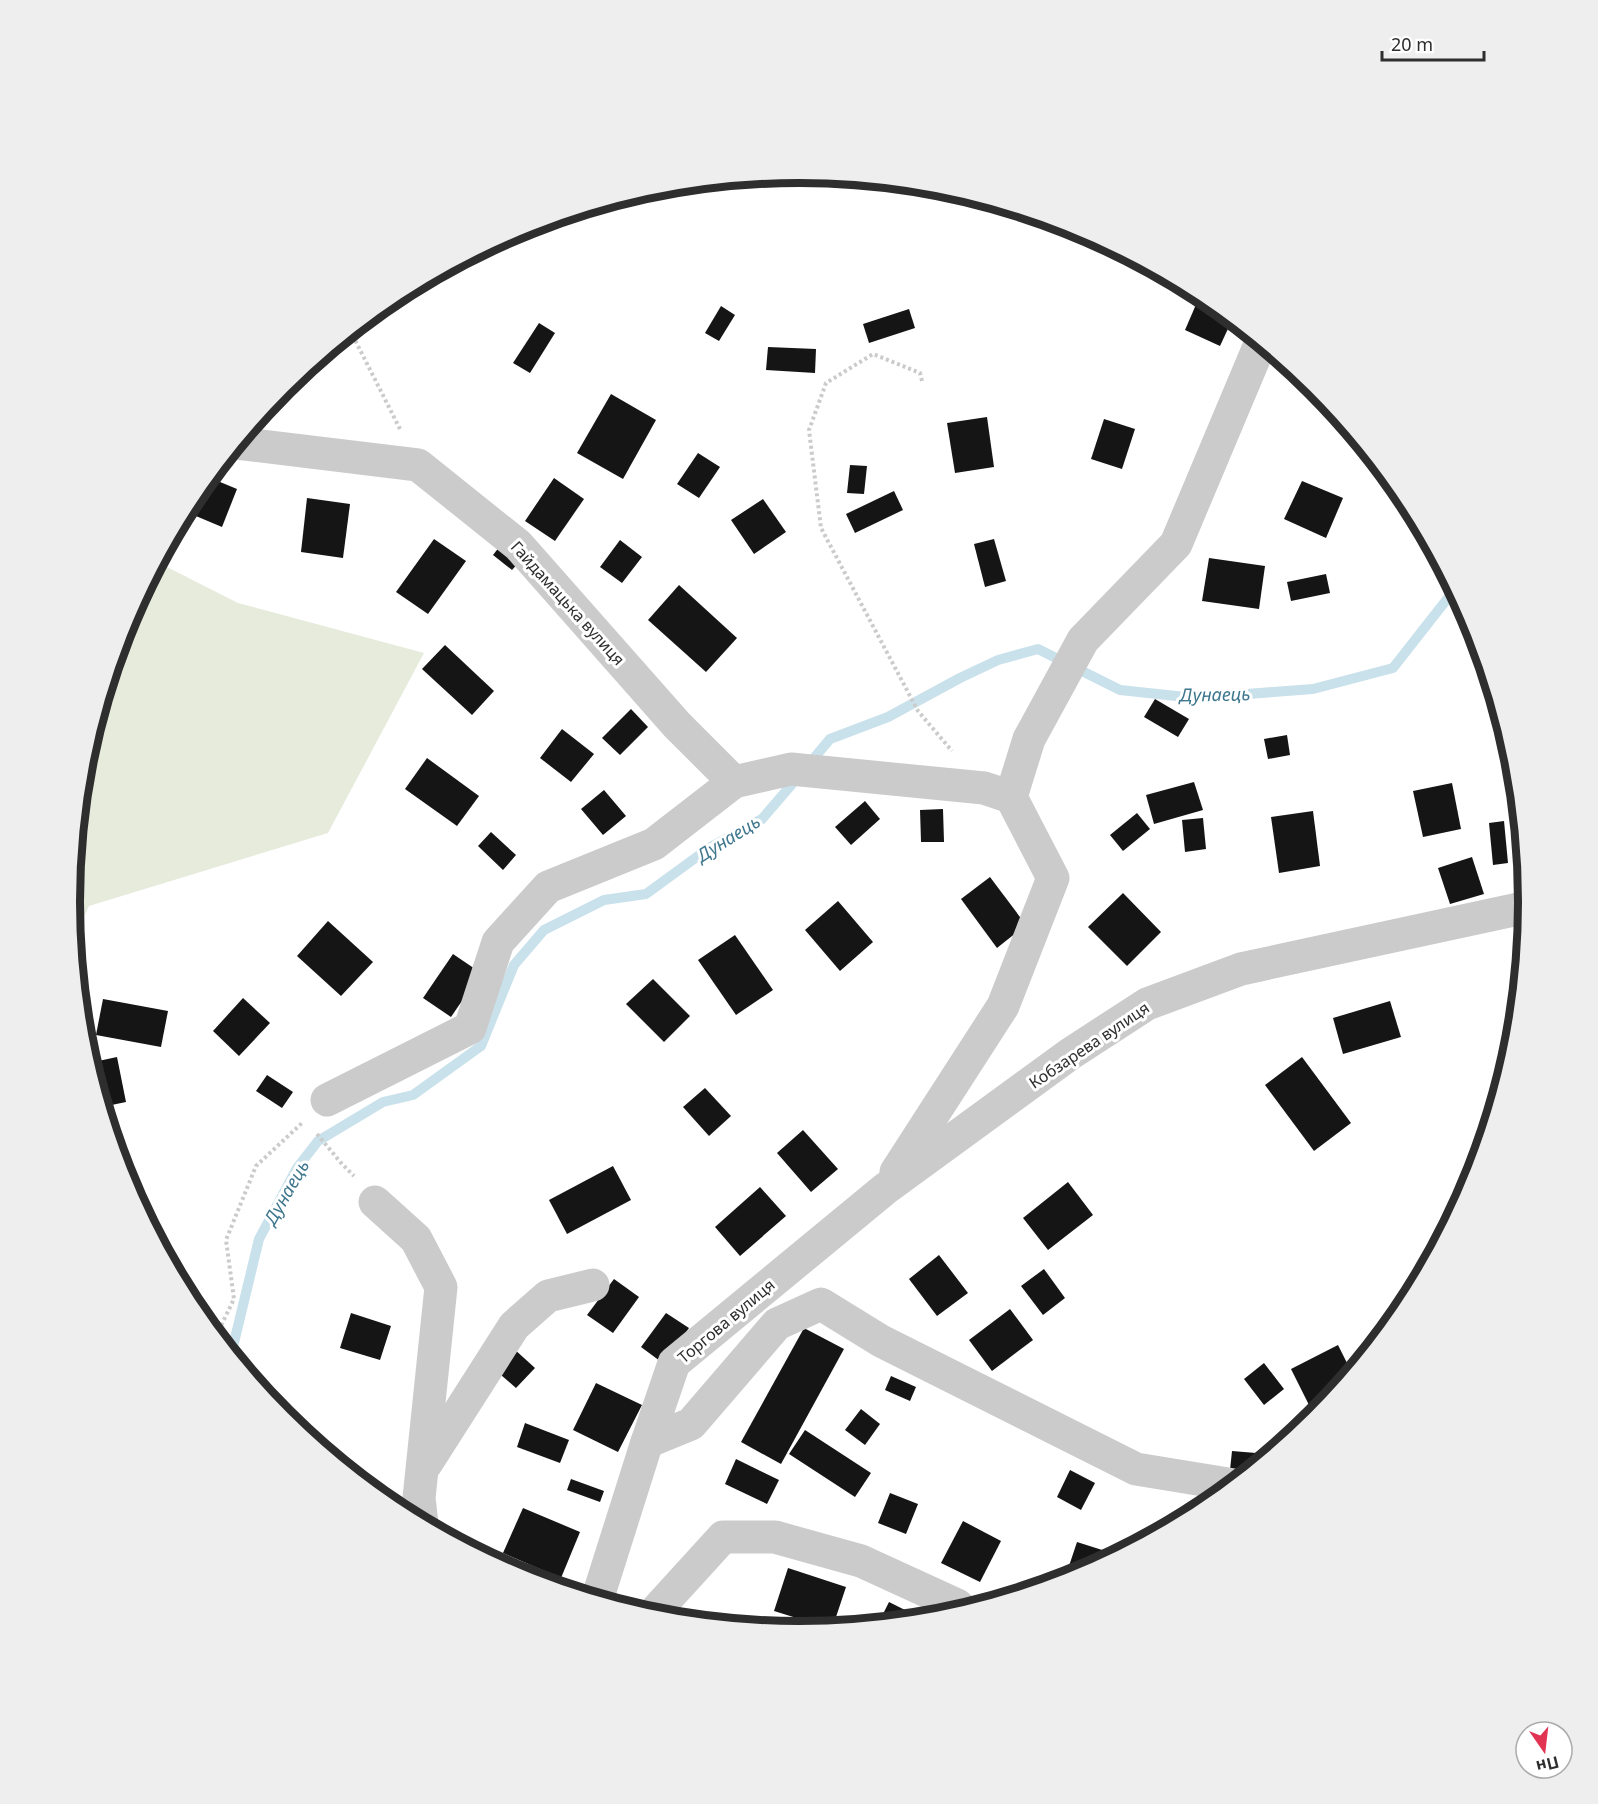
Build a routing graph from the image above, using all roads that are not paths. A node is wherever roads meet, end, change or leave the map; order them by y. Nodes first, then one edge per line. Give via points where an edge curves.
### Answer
1 (1258, 349) edge
2 (245, 444) edge
3 (734, 782) junction
4 (998, 792) junction
5 (1518, 910) edge
6 (320, 1113) road end
7 (885, 1189) junction
8 (375, 1202) dead end
9 (593, 1285) dead end
10 (647, 1442) junction
11 (423, 1468) junction
12 (1223, 1483) edge
13 (421, 1514) edge
14 (599, 1593) edge
15 (955, 1604) edge
16 (658, 1608) edge

1 - 4 street via 1176,544 1083,640
2 - 3 street, Гайдамацька вулиця via 418,465 518,545 677,725
3 - 4 street via 791,769
3 - 6 street via 654,844 548,887 498,942 470,1028
4 - 7 street via 1053,878 1003,1006
5 - 7 street, Кобзарева вулиця via 1241,969 1147,1004 1070,1054
7 - 10 street, Торгова вулиця via 675,1364
8 - 11 street via 416,1239 441,1287
9 - 11 street via 548,1296 514,1326
10 - 12 street via 691,1424 777,1324 821,1304 881,1341 1136,1469
10 - 14 street, Торгова вулиця
11 - 13 street
15 - 16 street via 861,1561 775,1536 723,1537

